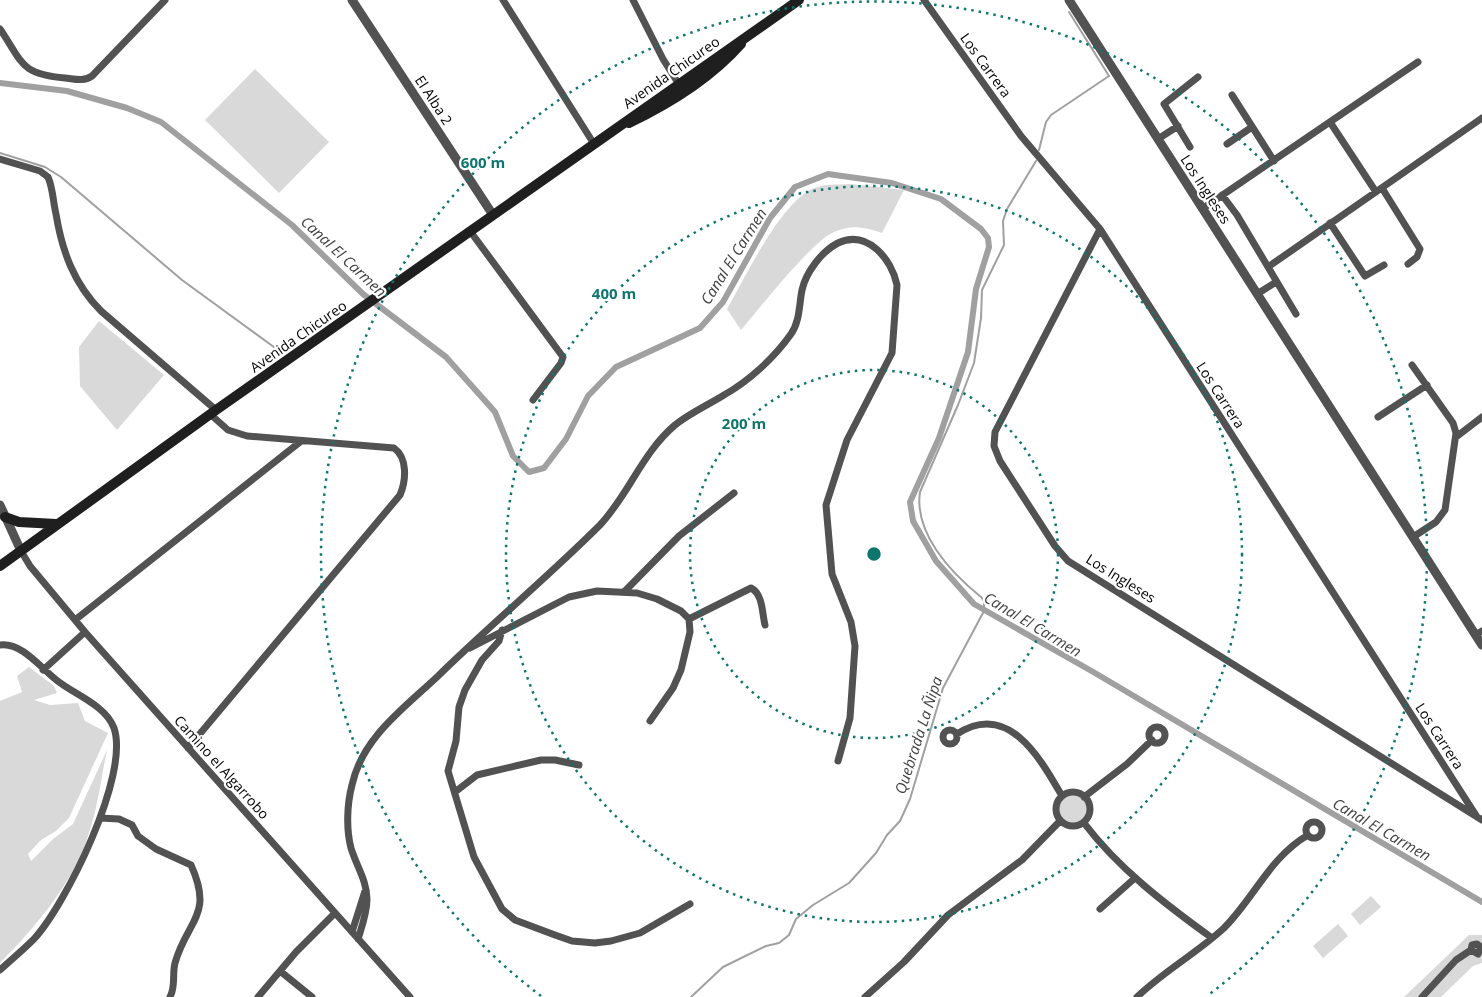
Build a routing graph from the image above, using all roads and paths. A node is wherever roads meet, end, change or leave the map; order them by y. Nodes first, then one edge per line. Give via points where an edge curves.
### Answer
1 (165, 0) edge
2 (352, 0) edge
3 (503, 0) edge
4 (633, 0) edge
5 (798, 0) edge
6 (924, 0) edge
7 (1069, 0) edge
8 (0, 29) edge
9 (746, 37) junction
10 (1418, 62) dead end
11 (1198, 77) dead end
12 (678, 83) junction
13 (1232, 95) dead end
14 (1482, 118) edge
15 (1330, 122) junction
16 (1178, 126) junction
17 (1252, 127) junction
18 (612, 131) junction
19 (1158, 139) junction
20 (594, 144) junction
21 (1226, 144) dead end
22 (1190, 147) dead end
23 (0, 159) edge
24 (1274, 161) junction
25 (1379, 190) junction
26 (1222, 195) junction
27 (1202, 208) junction
28 (493, 215) junction
29 (1330, 223) junction
30 (1100, 230) junction
31 (470, 231) junction
32 (1408, 264) dead end
33 (1384, 265) dead end
34 (1268, 267) junction
35 (1276, 282) junction
36 (1257, 294) junction
37 (1296, 314) dead end
38 (1412, 365) dead end
39 (1427, 385) junction
40 (533, 400) dead end
41 (213, 412) junction
42 (1378, 417) dead end
43 (1482, 417) edge
44 (1456, 436) junction
45 (300, 442) junction
46 (734, 493) dead end
47 (0, 505) edge
48 (5, 517) junction
49 (19, 522) junction
50 (56, 524) junction
51 (11, 530) junction
52 (1412, 537) junction
53 (20, 551) junction
54 (0, 566) edge
55 (624, 592) junction
56 (689, 619) junction
57 (75, 620) junction
58 (764, 625) dead end
59 (502, 630) junction
60 (85, 632) junction
61 (1478, 633) edge
62 (0, 645) edge
63 (1482, 646) edge
64 (461, 652) junction
65 (43, 670) junction
66 (650, 721) dead end
67 (957, 734) dead end
68 (1152, 740) dead end
69 (188, 748) junction
70 (838, 761) dead end
71 (579, 765) dead end
72 (455, 792) junction
73 (1062, 796) junction
74 (1084, 797) junction
75 (100, 818) junction
76 (1480, 818) edge
77 (1060, 820) junction
78 (1084, 822) junction
79 (1308, 834) dead end
80 (1135, 878) junction
81 (366, 888) junction
82 (690, 904) dead end
83 (1100, 909) dead end
84 (335, 913) junction
85 (352, 932) junction
86 (1212, 938) junction
87 (358, 939) junction
88 (1471, 950) dead end
89 (0, 970) edge
90 (280, 971) junction
91 (170, 997) edge
92 (258, 997) edge
93 (312, 997) edge
94 (410, 997) edge
95 (865, 997) edge
96 (1137, 997) edge
97 (1422, 997) edge

1 - 8 street via 92,76 84,80 32,72
2 - 28 street, El Alba 2
3 - 20 street
4 - 12 street
5 - 9 main road, Avenida Chicureo
6 - 30 street, Los Carrera via 1021,136
7 - 19 street, Los Ingleses
9 - 12 main road, Avenida Chicureo
9 - 18 main road, Avenida Chicureo via 720,65 677,98
10 - 15 street
11 - 16 street via 1164,104
12 - 18 main road, Avenida Chicureo
13 - 17 street
14 - 25 street
15 - 24 street
15 - 25 street
16 - 19 street
16 - 22 street
17 - 21 street
17 - 24 street
18 - 20 main road, Avenida Chicureo
19 - 27 street, Los Ingleses
20 - 28 main road, Avenida Chicureo
23 - 41 street via 48,176 67,259 85,293
24 - 26 street
25 - 29 street
25 - 32 street via 1419,248 1419,254
26 - 27 street
26 - 34 street
27 - 36 street, Los Ingleses
28 - 31 main road, Avenida Chicureo
29 - 33 street via 1365,276
29 - 34 street
30 - 76 street, Los Carrera
30 - 76 street, Los Ingleses via 996,432 994,446 998,458 1068,561
31 - 40 street via 562,355 561,363
31 - 41 main road, Avenida Chicureo
34 - 35 street
35 - 36 street
35 - 37 street
36 - 52 street, Los Ingleses
38 - 39 street
39 - 42 street
39 - 44 street via 1453,423
41 - 45 street via 222,427 240,435
41 - 50 main road, Avenida Chicureo
43 - 44 street
44 - 52 street via 1445,510 1436,522
45 - 57 street
45 - 69 street via 394,448 403,464 402,490
46 - 55 street via 679,536
47 - 48 street
48 - 49 main road
48 - 51 street
49 - 50 main road
49 - 51 main road
50 - 53 main road, Avenida Chicureo
51 - 53 street
52 - 61 street, Los Ingleses
53 - 54 main road, Avenida Chicureo
53 - 57 street, Camino el Algarrobo
55 - 56 street via 657,599 681,611
55 - 59 street via 597,591 570,597
56 - 58 street via 751,588 758,595
56 - 66 street via 690,632 681,670 674,688
57 - 60 street, Camino el Algarrobo
59 - 64 street
59 - 72 street via 499,641 472,675 459,707 455,746 448,768
60 - 65 street
60 - 69 street, Camino el Algarrobo
61 - 63 street, Los Ingleses
62 - 65 street via 18,648
64 - 70 street via 600,525 618,505 643,460 674,426 742,383 772,355 796,325 804,285 819,259 836,244 859,240 883,254 893,268 897,285 892,353 847,440 826,506 832,574 851,622 855,646 851,708
64 - 81 street via 376,737 358,765 350,792 348,827 351,848
65 - 75 street via 96,707 114,728 116,747
67 - 73 street via 969,727 987,725 1015,734 1032,747
68 - 74 street
69 - 84 street, Camino el Algarrobo
71 - 72 street via 541,760 477,775
72 - 82 street via 477,865 502,909 515,920 563,938 595,943 640,933
73 - 74 street via 1073,792
73 - 77 street via 1056,810
74 - 78 street via 1090,808
75 - 89 street via 78,870 48,920 34,939
75 - 91 street via 119,819 132,824 138,836 156,849 191,866 197,878 201,902 196,922 179,951
77 - 78 street via 1069,826
77 - 95 street via 1022,860 948,915 904,962
78 - 80 street
79 - 86 street via 1276,861 1236,914
80 - 83 street
80 - 86 street
81 - 85 street
81 - 87 street via 366,912
84 - 85 street, Camino el Algarrobo
84 - 90 street
85 - 87 street, Camino el Algarrobo
86 - 96 street via 1162,974
87 - 94 street, Camino el Algarrobo
88 - 97 street via 1456,960
90 - 92 street
90 - 93 street

